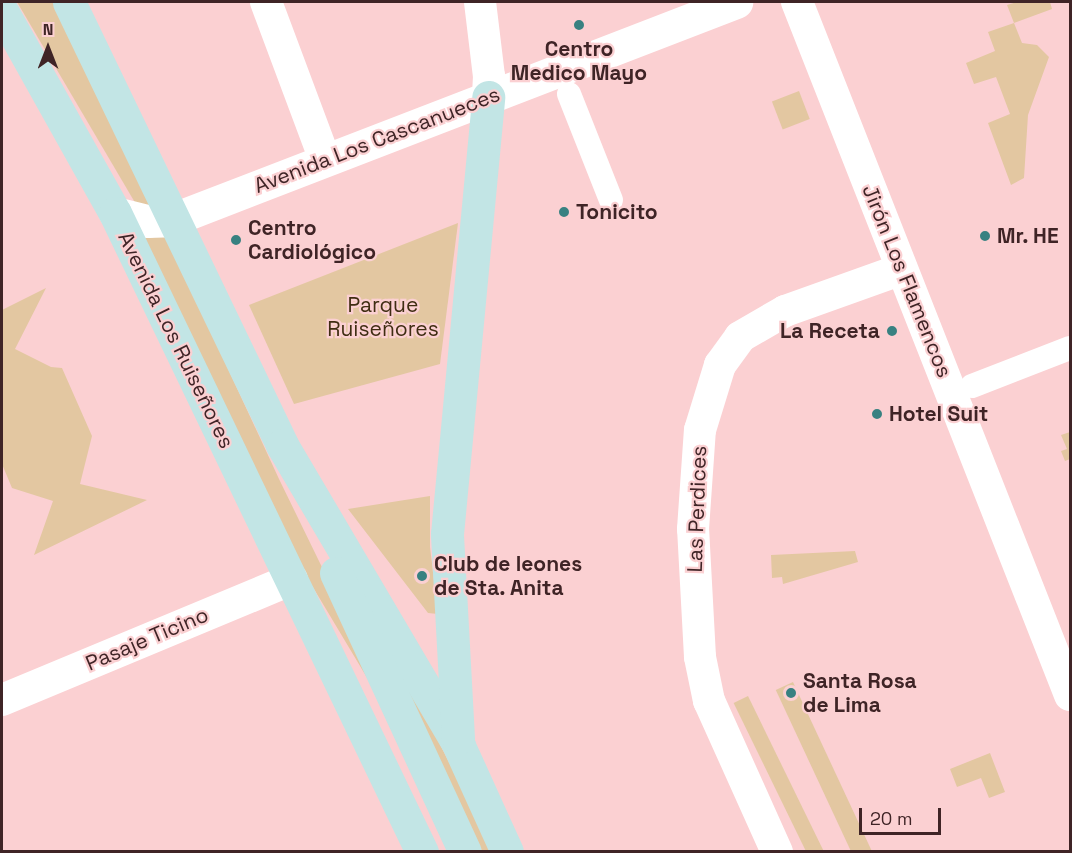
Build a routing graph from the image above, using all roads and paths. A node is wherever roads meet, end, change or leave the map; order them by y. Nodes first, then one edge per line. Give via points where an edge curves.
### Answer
1 (69, 2) edge
2 (266, 2) edge
3 (480, 2) edge
4 (736, 2) edge
5 (796, 2) edge
6 (2, 11) edge
7 (569, 94) dead end
8 (488, 97) junction
9 (325, 160) junction
10 (611, 200) dead end
11 (115, 213) junction
12 (171, 220) junction
13 (902, 269) junction
14 (1071, 348) edge
15 (972, 386) dead end
16 (282, 445) junction
17 (292, 579) junction
18 (339, 676) junction
19 (1071, 695) edge
20 (2, 700) edge
21 (459, 746) junction
22 (422, 852) edge
23 (457, 852) edge
24 (465, 852) edge
25 (507, 852) edge
26 (777, 852) edge

1 - 12 main road
2 - 9 street
3 - 8 street
4 - 8 street, Avenida Los Cascanueces
5 - 13 street, Jirón Los Flamencos
6 - 11 main road, Avenida Los Ruiseñores
7 - 10 street
8 - 9 street, Avenida Los Cascanueces
8 - 21 main road via 447,534
9 - 12 street, Avenida Los Cascanueces
11 - 12 street, Avenida Los Cascanueces via 147,221
11 - 17 main road, Avenida Los Ruiseñores
12 - 16 main road
13 - 19 street, Jirón Los Flamencos
13 - 26 street, Las Perdices via 785,311 740,337 720,365 700,430 693,529 700,657 709,700
14 - 15 street
16 - 21 main road
16 - 24 main road via 311,518
17 - 18 main road, Avenida Los Ruiseñores
17 - 20 street, Pasaje Ticino
18 - 22 main road, Avenida Los Ruiseñores
18 - 23 main road, Avenida Los Ruiseñores
21 - 25 main road

